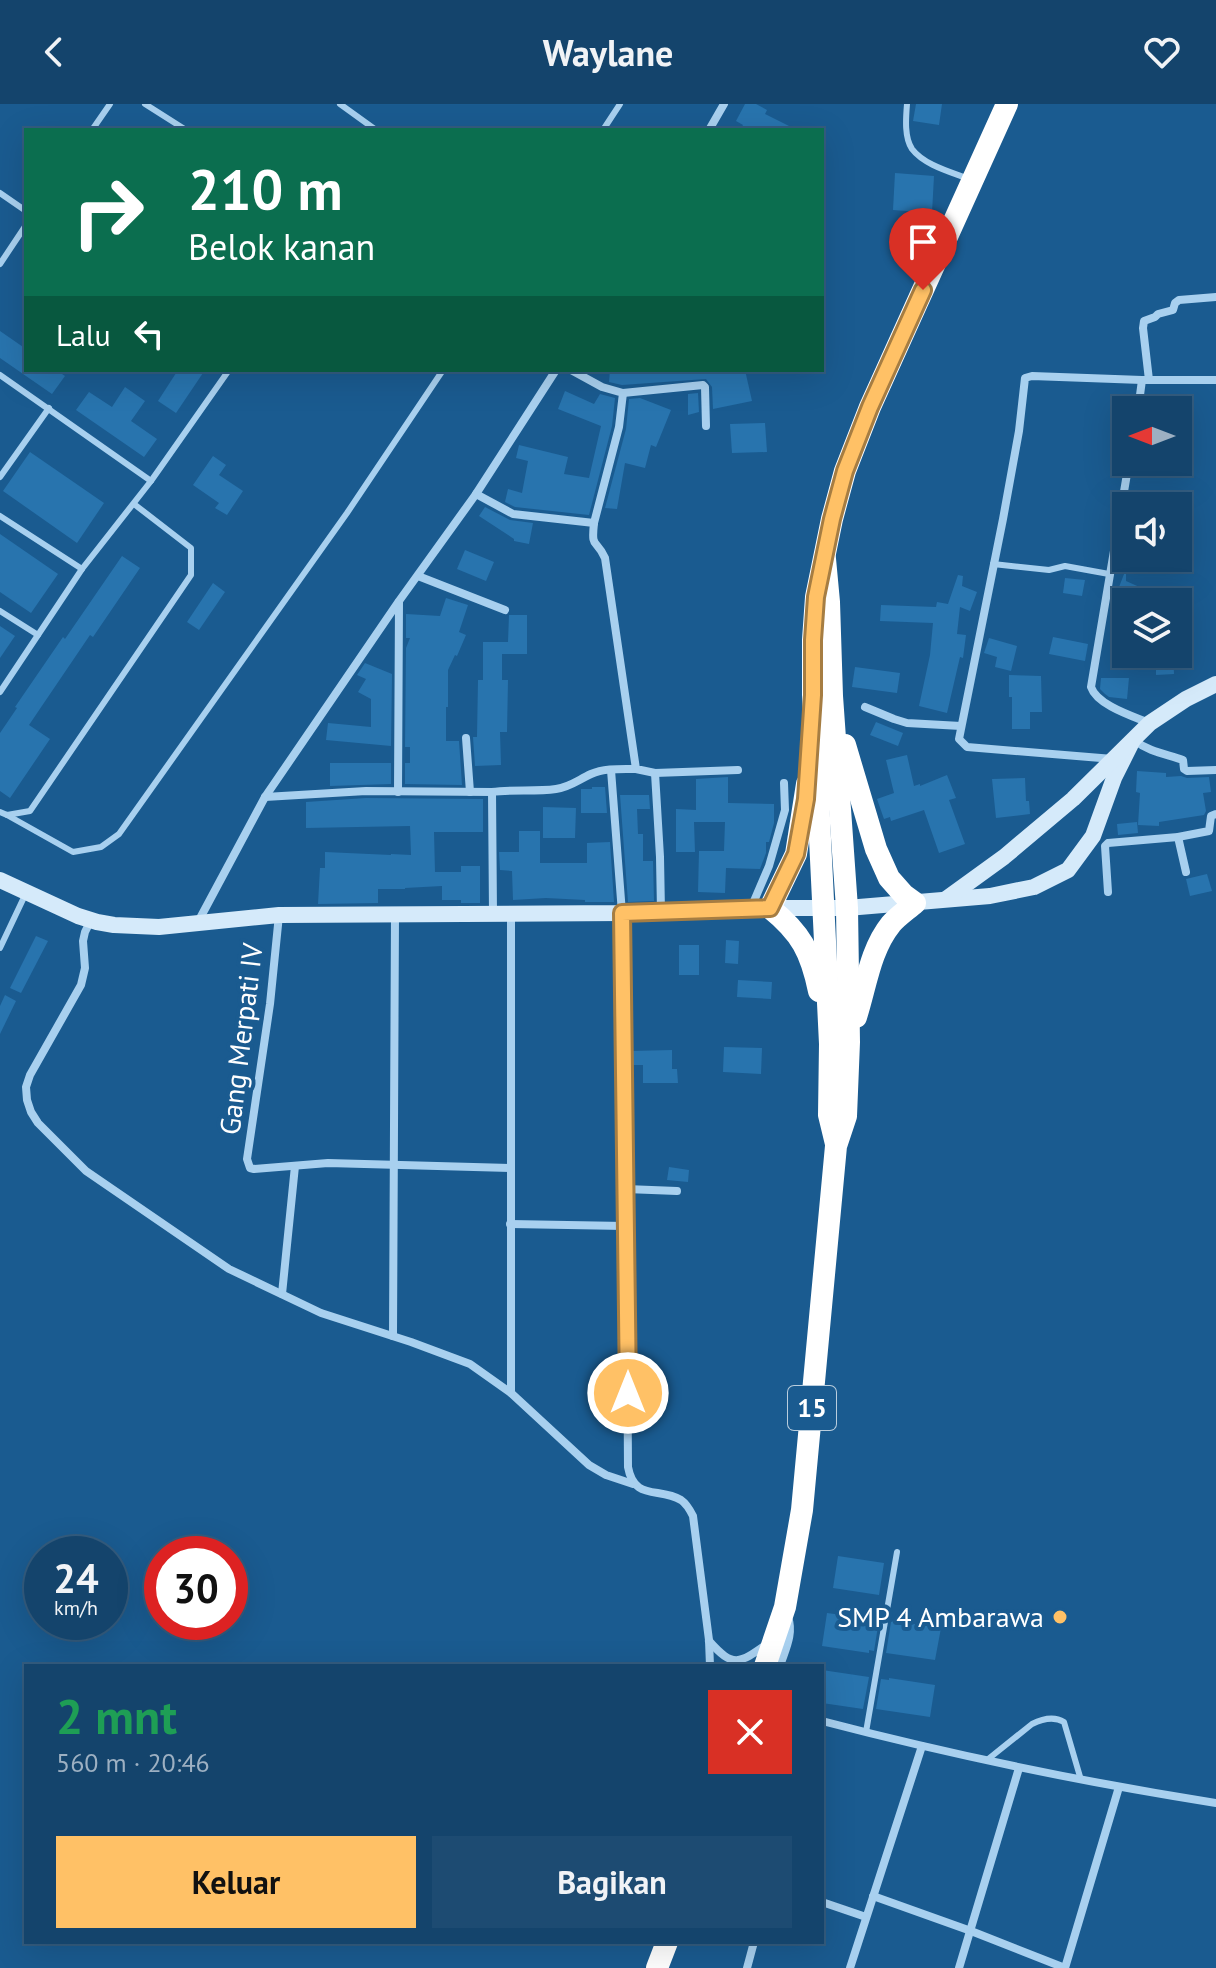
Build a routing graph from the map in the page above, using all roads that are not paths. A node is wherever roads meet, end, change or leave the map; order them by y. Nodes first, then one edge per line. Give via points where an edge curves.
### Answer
1 (110, 104) edge
2 (145, 104) edge
3 (340, 104) edge
4 (620, 104) edge
5 (724, 104) edge
6 (907, 104) edge
7 (1002, 106) edge
8 (93, 128) edge
9 (183, 128) edge
10 (373, 128) edge
11 (604, 128) edge
12 (710, 128) edge
13 (973, 180) junction
14 (0, 193) edge
15 (24, 210) edge
16 (24, 228) edge
17 (0, 264) edge
18 (1216, 297) edge
19 (228, 372) edge
20 (442, 372) edge
21 (555, 372) edge
22 (575, 372) edge
23 (0, 375) edge
24 (1146, 380) junction
25 (1216, 380) edge
26 (623, 393) junction
27 (1142, 396) edge
28 (49, 408) junction
29 (706, 426) dead end
30 (1126, 476) edge
31 (0, 477) edge
32 (151, 481) junction
33 (476, 494) junction
34 (134, 504) junction
35 (0, 516) edge
36 (594, 523) junction
37 (993, 564) junction
38 (82, 569) junction
39 (1109, 574) junction
40 (418, 576) junction
41 (399, 601) junction
42 (505, 610) dead end
43 (0, 611) edge
44 (38, 635) junction
45 (1216, 684) edge
46 (0, 692) edge
47 (822, 696) junction
48 (865, 707) dead end
49 (1150, 723) junction
50 (961, 726) junction
51 (466, 738) dead end
52 (1133, 741) junction
53 (1113, 759) junction
54 (636, 769) junction
55 (611, 770) junction
56 (738, 770) dead end
57 (1216, 770) edge
58 (655, 773) junction
59 (784, 783) dead end
60 (398, 792) junction
61 (470, 792) junction
62 (492, 792) junction
63 (265, 797) junction
64 (4, 814) edge
65 (1216, 814) edge
66 (1178, 837) junction
67 (1186, 872) dead end
68 (0, 880) edge
69 (1108, 892) dead end
70 (26, 893) junction
71 (946, 899) junction
72 (915, 903) junction
73 (825, 908) junction
74 (847, 908) junction
75 (761, 909) junction
76 (661, 912) junction
77 (622, 913) junction
78 (493, 914) junction
79 (511, 914) junction
80 (279, 915) junction
81 (395, 915) junction
82 (91, 920) junction
83 (198, 923) junction
84 (0, 948) edge
85 (840, 1043) junction
86 (393, 1165) junction
87 (295, 1166) junction
88 (510, 1168) junction
89 (626, 1189) junction
90 (677, 1191) dead end
91 (510, 1224) junction
92 (625, 1226) junction
93 (282, 1294) junction
94 (393, 1336) junction
95 (511, 1393) junction
96 (633, 1484) junction
97 (897, 1552) dead end
98 (785, 1607) junction
99 (709, 1640) junction
100 (773, 1640) junction
101 (710, 1664) edge
102 (766, 1664) edge
103 (781, 1664) edge
104 (824, 1722) edge
105 (866, 1732) junction
106 (922, 1746) junction
107 (985, 1761) junction
108 (1019, 1768) junction
109 (1081, 1780) junction
110 (1119, 1787) junction
111 (1216, 1803) edge
112 (873, 1896) junction
113 (824, 1903) edge
114 (866, 1917) junction
115 (971, 1931) junction
116 (666, 1944) edge
117 (753, 1944) edge
118 (657, 1968) edge
119 (747, 1968) edge
120 (850, 1968) edge
121 (959, 1968) edge
122 (1065, 1968) edge

1 - 8 lane
2 - 9 lane
3 - 10 lane
4 - 11 lane
5 - 12 street
6 - 13 lane via 912,148
7 - 13 highway, 15
13 - 47 highway, 15 via 845,471 825,559 829,602
14 - 15 lane
16 - 17 lane
18 - 24 street via 1179,300 1173,310 1144,321
19 - 32 lane
20 - 64 lane via 119,834 101,847 73,852
21 - 33 street
22 - 26 street
23 - 28 lane
24 - 25 street
24 - 27 street
24 - 37 street via 1025,378
26 - 29 street via 703,385
26 - 36 street
28 - 31 lane
28 - 32 lane
30 - 39 street
32 - 34 lane
33 - 36 street via 513,514
33 - 40 street
34 - 38 lane
34 - 64 lane via 191,548 191,575 30,811
35 - 38 lane
36 - 54 street via 593,544 605,558
37 - 39 lane via 1049,570 1065,566
37 - 50 street
38 - 44 lane
39 - 49 street via 1092,691 1103,702
40 - 41 street
40 - 42 street
41 - 60 street
41 - 63 street
43 - 44 lane
44 - 46 lane
45 - 49 main road
47 - 72 highway via 889,878
47 - 73 highway, 15
47 - 74 highway, 15
47 - 75 highway via 796,854
48 - 50 street via 907,723
49 - 52 main road
50 - 53 street via 959,739 967,747
51 - 61 street
52 - 53 main road
52 - 57 street via 1180,758 1187,771
52 - 71 main road via 1093,836 1068,870 1034,887
53 - 71 main road via 1004,857
54 - 55 street
54 - 58 street
55 - 62 street via 556,789
55 - 77 street
56 - 58 street
58 - 76 street
59 - 75 street via 785,810
60 - 61 street
60 - 63 street
61 - 62 street
62 - 78 street
63 - 83 street
65 - 66 street via 1209,831
66 - 67 street
66 - 69 street via 1108,843
68 - 70 main road
70 - 82 main road
70 - 84 lane
71 - 72 main road
72 - 74 main road
72 - 85 highway via 881,939
73 - 74 main road
73 - 75 main road
73 - 85 highway, 15
74 - 85 highway, 15
75 - 76 main road
75 - 85 highway via 790,924 805,946
76 - 77 main road
77 - 79 main road
77 - 89 street
78 - 79 main road
78 - 81 main road
79 - 88 street
80 - 81 main road
80 - 83 main road
80 - 87 street, Gang Merpati IV via 247,1159 254,1169
81 - 86 street
82 - 83 main road via 159,927
82 - 93 street via 83,941 81,985 26,1087 31,1112 86,1171 229,1269
85 - 98 highway, 15 via 846,1116 836,1146 802,1510
86 - 87 street, Gang Merpati IV
86 - 88 street, Gang Merpati IV
86 - 94 street
87 - 93 street
88 - 91 street
89 - 90 street
89 - 92 street
91 - 92 street
91 - 95 street
92 - 96 street via 628,1467
93 - 94 street
94 - 95 street via 470,1364
95 - 96 street via 589,1465
96 - 99 street via 679,1498 693,1516
97 - 105 lane
98 - 100 highway, 15
98 - 103 street via 790,1636
99 - 100 street via 728,1659 737,1660
99 - 101 street
100 - 102 highway, 15
104 - 105 street
105 - 106 street
106 - 107 street
106 - 112 street
107 - 108 street
107 - 109 lane via 1032,1724 1060,1719
108 - 109 street
108 - 115 street
109 - 110 street
110 - 111 street
110 - 122 street
112 - 114 street
112 - 115 street
113 - 114 street
114 - 120 street
115 - 121 street
115 - 122 street
116 - 118 highway
117 - 119 street

